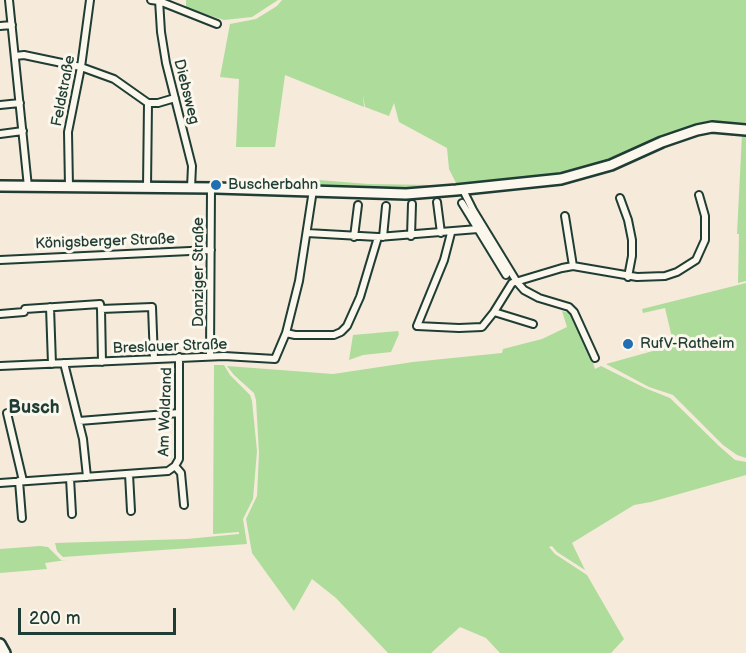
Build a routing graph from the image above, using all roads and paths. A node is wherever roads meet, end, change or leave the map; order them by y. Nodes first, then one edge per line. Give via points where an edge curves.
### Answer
1 (9, 0) edge
2 (90, 0) edge
3 (151, 0) edge
4 (159, 1) edge
5 (217, 24) dead end
6 (0, 26) edge
7 (12, 26) junction
8 (15, 56) junction
9 (81, 67) junction
10 (175, 98) junction
11 (148, 103) junction
12 (20, 104) junction
13 (0, 105) edge
14 (746, 130) edge
15 (23, 131) junction
16 (0, 134) edge
17 (0, 186) edge
18 (28, 187) junction
19 (69, 187) junction
20 (147, 187) junction
21 (191, 188) junction
22 (211, 188) junction
23 (313, 190) junction
24 (464, 190) junction
25 (699, 195) dead end
26 (620, 198) dead end
27 (437, 202) dead end
28 (462, 203) dead end
29 (412, 204) dead end
30 (358, 205) dead end
31 (386, 206) dead end
32 (565, 216) dead end
33 (478, 230) junction
34 (308, 233) junction
35 (441, 233) junction
36 (451, 233) junction
37 (411, 236) junction
38 (354, 237) junction
39 (380, 237) junction
40 (211, 250) junction
41 (0, 260) edge
42 (573, 266) junction
43 (506, 275) dead end
44 (628, 277) junction
45 (518, 282) junction
46 (50, 307) junction
47 (101, 309) junction
48 (494, 312) junction
49 (0, 314) edge
50 (533, 324) dead end
51 (286, 333) junction
52 (210, 356) junction
53 (179, 357) junction
54 (595, 358) dead end
55 (154, 359) junction
56 (102, 362) junction
57 (64, 363) junction
58 (52, 364) junction
59 (0, 366) edge
60 (7, 413) dead end
61 (179, 413) junction
62 (79, 420) junction
63 (175, 466) junction
64 (129, 474) junction
65 (87, 477) junction
66 (70, 478) junction
67 (21, 481) junction
68 (0, 483) edge
69 (184, 505) dead end
70 (131, 511) dead end
71 (72, 514) dead end
72 (22, 518) dead end
73 (0, 644) edge
74 (5, 653) edge

1 - 7 street
2 - 9 street, Feldstraße
3 - 4 street
4 - 5 street
4 - 10 street, Diebsweg via 161,32
6 - 7 street
7 - 8 street
8 - 9 street
8 - 12 street
9 - 11 street via 114,79
9 - 19 street, Feldstraße via 68,132
10 - 11 street
10 - 21 street, Diebsweg via 192,166
11 - 20 street
12 - 13 street
12 - 15 street
14 - 24 main road via 697,130 584,174
15 - 16 street
15 - 18 street
17 - 18 main road
18 - 19 main road
19 - 20 main road
20 - 21 main road
21 - 22 main road
22 - 23 main road
22 - 40 street, Danziger Straße
23 - 24 main road via 406,194
23 - 34 street, Breslauer Straße
24 - 45 street
25 - 44 street via 707,230 696,260 665,276
26 - 44 street via 632,240
27 - 35 street
28 - 33 street
29 - 37 street
30 - 38 street
31 - 39 street
32 - 42 street
33 - 36 street
33 - 43 street
34 - 38 street
34 - 51 street, Breslauer Straße
35 - 36 street
35 - 37 street
36 - 48 street via 417,326 482,327
37 - 39 street
38 - 39 street
39 - 51 street via 347,326 333,335
40 - 41 street, Königsberger Straße
40 - 52 street, Danziger Straße
42 - 44 street
42 - 45 street
45 - 48 street via 512,283
45 - 54 street via 539,298 569,307
46 - 47 street via 100,304
46 - 49 street
46 - 58 street
47 - 55 street via 152,307
47 - 56 street
48 - 50 street
51 - 52 street, Breslauer Straße via 275,359
52 - 53 street, Breslauer Straße
53 - 55 street, Breslauer Straße
53 - 61 street, Am Waldrand
55 - 56 street, Breslauer Straße
56 - 57 street, Breslauer Straße
57 - 58 street, Breslauer Straße
57 - 62 street
58 - 59 street, Breslauer Straße
60 - 67 street
61 - 62 street
61 - 63 street, Am Waldrand via 179,459
62 - 65 street
63 - 64 street, Am Waldrand via 168,471
63 - 69 street, Am Waldrand via 181,474
64 - 65 street, Am Waldrand
64 - 70 street
65 - 66 street, Am Waldrand
66 - 67 street, Am Waldrand
66 - 71 street
67 - 68 street, Am Waldrand
67 - 72 street
73 - 74 main road

